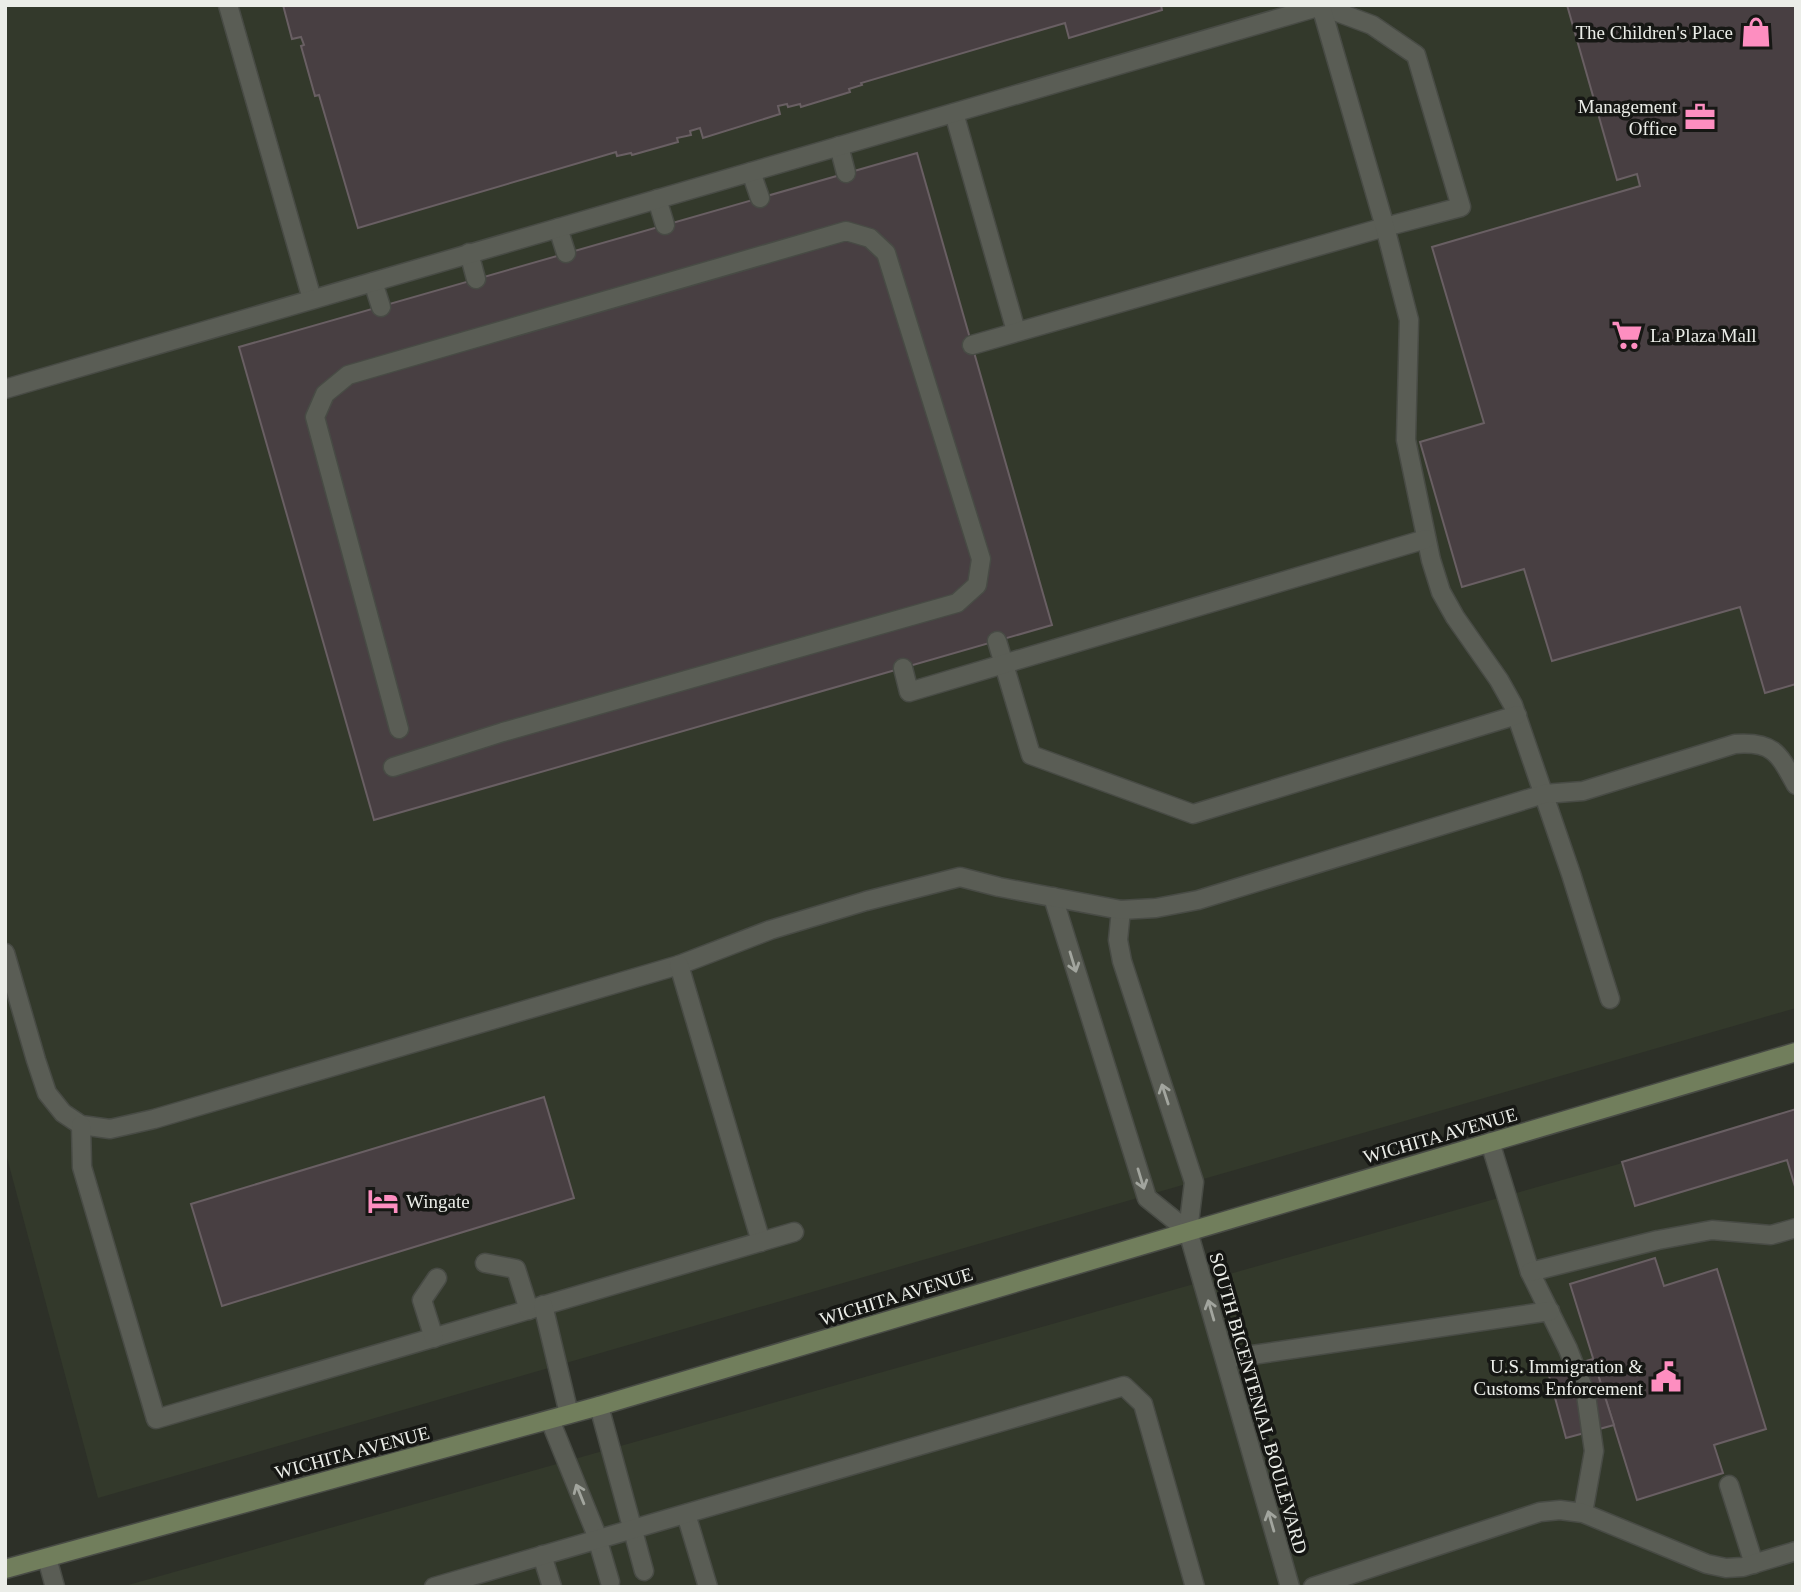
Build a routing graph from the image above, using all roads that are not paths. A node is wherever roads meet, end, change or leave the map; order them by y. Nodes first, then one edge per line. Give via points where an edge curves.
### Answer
1 (228, 5) edge
2 (1321, 6) edge
3 (954, 113) junction
4 (839, 146) junction
5 (751, 172) junction
6 (846, 173) dead end
7 (760, 198) dead end
8 (657, 199) junction
9 (665, 225) dead end
10 (1385, 227) junction
11 (558, 228) junction
12 (469, 254) junction
13 (566, 254) dead end
14 (476, 279) dead end
15 (373, 282) junction
16 (312, 299) junction
17 (381, 306) dead end
18 (1016, 331) junction
19 (972, 345) dead end
20 (5, 389) edge
21 (1426, 539) junction
22 (998, 641) dead end
23 (1004, 665) junction
24 (903, 668) dead end
25 (1517, 715) junction
26 (399, 729) dead end
27 (393, 767) dead end
28 (1796, 785) edge
29 (1544, 794) junction
30 (1053, 897) junction
31 (1121, 910) junction
32 (5, 953) edge
33 (678, 965) junction
34 (1610, 999) dead end
35 (1796, 1052) edge
36 (81, 1125) junction
37 (1490, 1142) junction
38 (1796, 1228) edge
39 (1188, 1231) junction
40 (794, 1232) dead end
41 (761, 1241) junction
42 (485, 1263) dead end
43 (1530, 1272) junction
44 (437, 1278) dead end
45 (536, 1308) junction
46 (1550, 1311) junction
47 (434, 1338) junction
48 (1225, 1359) junction
49 (599, 1406) junction
50 (569, 1414) junction
51 (550, 1420) junction
52 (1729, 1485) dead end
53 (1583, 1513) junction
54 (686, 1514) junction
55 (632, 1529) junction
56 (597, 1539) junction
57 (1796, 1551) edge
58 (542, 1555) junction
59 (47, 1558) junction
60 (1754, 1564) junction
61 (5, 1569) edge
62 (644, 1571) dead end
63 (610, 1582) dead end
64 (55, 1587) edge
65 (434, 1587) edge
66 (552, 1587) edge
67 (708, 1587) edge
68 (1195, 1587) edge
69 (1290, 1587) edge
70 (1313, 1587) edge

1 - 16 street
2 - 3 street
2 - 10 street
2 - 10 street via 1372,25 1416,55 1461,207
3 - 4 street
3 - 18 street
4 - 5 street
4 - 6 street
5 - 7 street
5 - 8 street
8 - 9 street
8 - 11 street
10 - 18 street
10 - 21 street via 1409,320 1406,440
11 - 12 street
11 - 13 street
12 - 14 street
12 - 15 street
15 - 16 street
15 - 17 street
16 - 20 street
18 - 19 street
21 - 23 street
21 - 25 street via 1441,592
22 - 23 street
23 - 24 street via 909,692
23 - 25 street via 1031,755 1194,814
25 - 29 street
26 - 27 street via 315,417 325,394 348,375 846,231 870,238 886,253 981,559 977,585 957,603
28 - 29 street via 1777,754 1752,743 1735,744 1583,791
29 - 31 street via 1198,900
29 - 34 street
30 - 31 street
30 - 33 street via 960,877 786,925
30 -> 39 street via 1147,1198
39 -> 31 street via 1194,1182 1122,961 1118,940
32 - 36 street via 47,1093 63,1113
33 - 36 street via 154,1119 110,1129
33 - 41 street
35 - 37 main road, WICHITA AVENUE
36 - 47 street via 82,1167 156,1419
37 - 39 main road, WICHITA AVENUE
37 - 43 street
38 - 43 street via 1771,1235 1712,1230
48 -> 39 street, SOUTH BICENTENIAL BOULEVARD
39 - 49 main road, WICHITA AVENUE
40 - 41 street
41 - 45 street
42 - 45 street via 516,1269
43 - 46 street
44 - 47 street via 422,1300
45 - 47 street
45 - 50 street
46 - 48 street
46 - 53 street via 1586,1395 1594,1451
69 -> 48 street, SOUTH BICENTENIAL BOULEVARD
49 - 50 main road, WICHITA AVENUE
49 - 55 street
50 - 51 main road, WICHITA AVENUE
56 -> 51 street
51 - 59 main road, WICHITA AVENUE
52 - 60 street
53 - 60 street via 1707,1564 1726,1568
53 - 70 street via 1540,1512
54 - 55 street
54 - 67 street
54 - 68 street via 1124,1386 1143,1404
55 - 56 street
55 - 62 street
56 - 58 street
56 - 63 street
57 - 60 street
58 - 65 street
58 - 66 street
59 - 61 main road, WICHITA AVENUE
59 - 64 street

